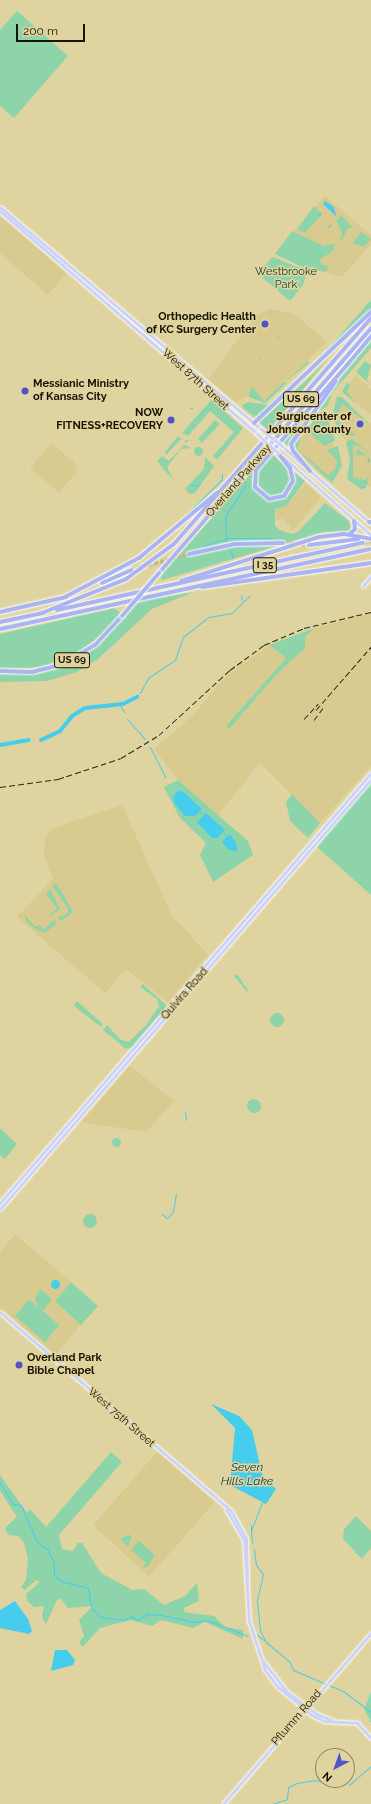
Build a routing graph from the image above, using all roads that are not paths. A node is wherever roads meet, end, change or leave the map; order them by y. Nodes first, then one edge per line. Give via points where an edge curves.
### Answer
1 (0, 207) edge
2 (0, 212) edge
3 (371, 312) edge
4 (371, 318) edge
5 (371, 328) edge
6 (371, 336) edge
7 (347, 364) junction
8 (211, 394) junction
9 (232, 404) junction
10 (254, 423) junction
11 (277, 452) junction
12 (310, 470) junction
13 (232, 479) junction
14 (354, 521) junction
15 (370, 522) edge
16 (350, 534) junction
17 (371, 535) edge
18 (358, 539) tunnel mouth
19 (371, 539) edge
20 (283, 543) tunnel mouth
21 (363, 543) tunnel mouth
22 (309, 545) tunnel mouth
23 (369, 548) dead end
24 (189, 554) tunnel mouth
25 (370, 562) edge
26 (131, 570) tunnel mouth
27 (371, 576) edge
28 (166, 586) junction
29 (363, 586) dead end
30 (181, 589) junction
31 (64, 597) junction
32 (0, 612) edge
33 (42, 613) junction
34 (0, 622) edge
35 (0, 629) edge
36 (0, 671) edge
37 (371, 773) edge
38 (371, 779) edge
39 (273, 886) junction
40 (262, 905) junction
41 (0, 1203) edge
42 (0, 1209) edge
43 (0, 1312) edge
44 (371, 1632) edge
45 (306, 1708) junction
46 (371, 1738) edge
47 (223, 1804) edge

1 - 9 main road, West 87th Street
2 - 8 main road, West 87th Street
3 - 10 highway
4 - 13 highway, Overland Parkway / US 69
5 - 36 highway, Overland Parkway / US 69, bridge via 95,645 67,662 32,672
6 - 7 highway
7 - 11 highway via 256,470 255,487 269,499 284,496 293,481 290,468
7 - 12 highway via 291,444 293,451
8 - 9 main road via 214,393
8 - 11 main road, West 87th Street, bridge
9 - 10 main road, West 87th Street
10 - 12 main road, West 87th Street, bridge
11 - 14 main road, West 87th Street
12 - 15 main road, West 87th Street
13 - 31 highway via 139,558
13 - 33 highway, US 69 via 183,535 150,564 106,589
14 - 16 highway via 355,529
14 - 17 main road, West 87th Street
16 - 19 highway
16 - 28 highway via 309,540
18 - 22 highway
20 - 24 highway via 245,543
21 - 28 highway, I 35
23 - 30 highway, I 35
25 - 30 highway
26 - 31 highway
27 - 29 main road
28 - 33 highway, I 35
30 - 35 highway, I 35
31 - 32 highway
33 - 34 highway, I 35
37 - 39 main road, Quivira Road
38 - 40 main road, Quivira Road
39 - 40 main road
39 - 41 main road, Quivira Road
40 - 42 main road, Quivira Road
43 - 45 main road, West 75th Street via 225,1507 240,1523 246,1547 249,1621 261,1659 281,1686
44 - 45 main road, Pflumm Road
45 - 46 main road, West 75th Street via 334,1720 357,1723
45 - 47 main road, Pflumm Road

